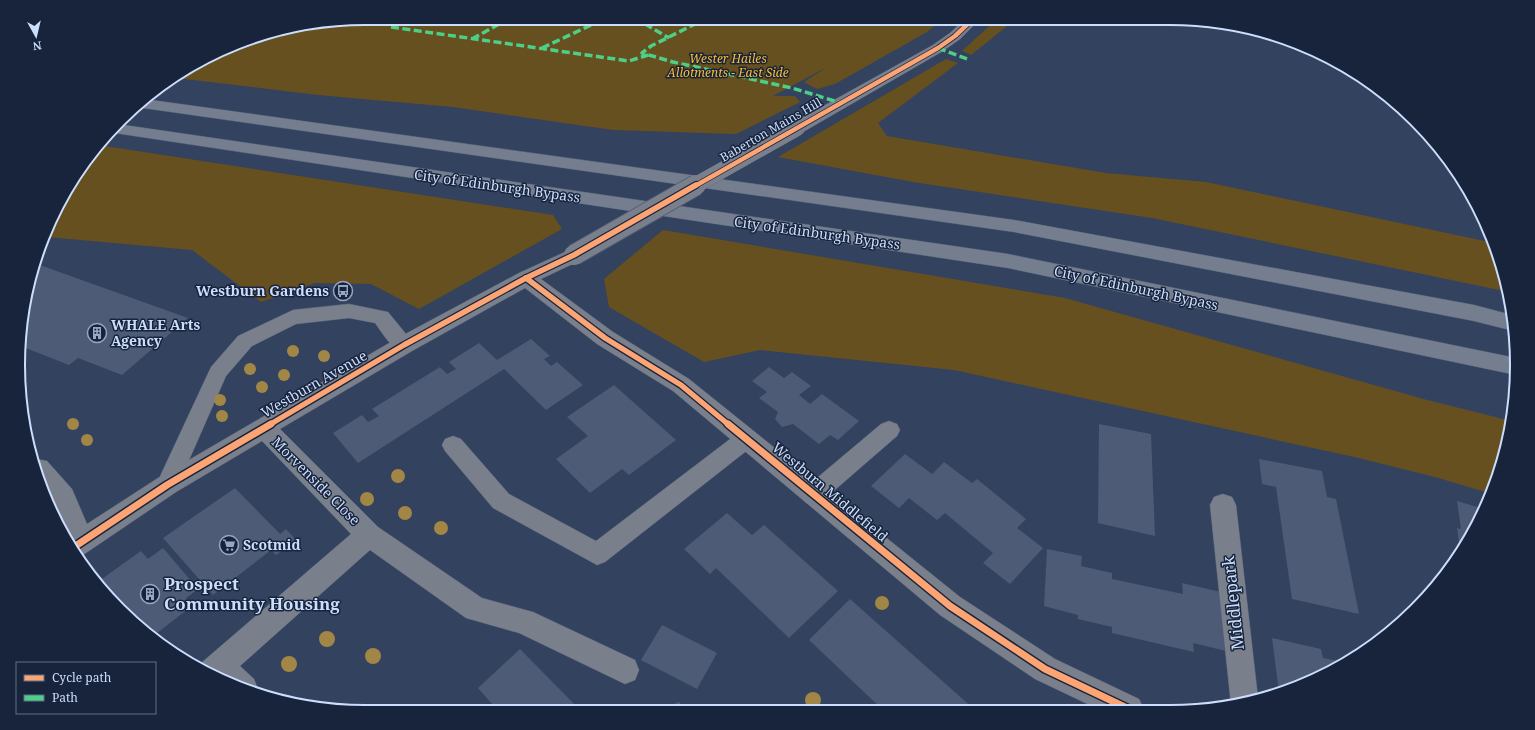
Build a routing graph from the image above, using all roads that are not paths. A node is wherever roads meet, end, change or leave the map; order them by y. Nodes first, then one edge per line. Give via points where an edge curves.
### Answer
1 (967, 25) edge
2 (147, 104) edge
3 (121, 129) edge
4 (574, 255) joint
5 (526, 278) junction
6 (1507, 322) edge
7 (404, 345) junction
8 (1510, 365) edge
9 (264, 428) junction
10 (889, 430) dead end
11 (746, 439) junction
12 (453, 445) dead end
13 (43, 474) edge
14 (167, 485) junction
15 (813, 495) junction
16 (1223, 504) dead end
17 (369, 535) junction
18 (78, 544) edge
19 (215, 670) edge
20 (624, 670) dead end
21 (1243, 696) edge
22 (1121, 705) edge

1 - 4 street, Baberton Mains Hill, bridge via 938,48
2 - 6 highway via 1014,226
3 - 8 highway, City of Edinburgh Bypass via 1008,261
4 - 5 street, Westburn Avenue
5 - 7 street, Westburn Avenue
5 - 11 street, Westburn Middlefield via 605,338 681,385
7 - 9 street, Westburn Avenue
7 - 14 lane via 381,317 349,310 293,317 245,341 218,372
9 - 14 street, Westburn Avenue
9 - 17 street, Morvenside Close
10 - 15 lane
11 - 12 lane via 597,554 500,501
11 - 15 street, Westburn Middlefield
13 - 18 street via 63,497
14 - 18 street, Westburn Avenue
15 - 22 street, Westburn Middlefield via 950,606 1045,669
16 - 21 street, Middlepark
17 - 19 street, Morvenside Close
17 - 20 street, Morvenside Close via 476,609 523,621

